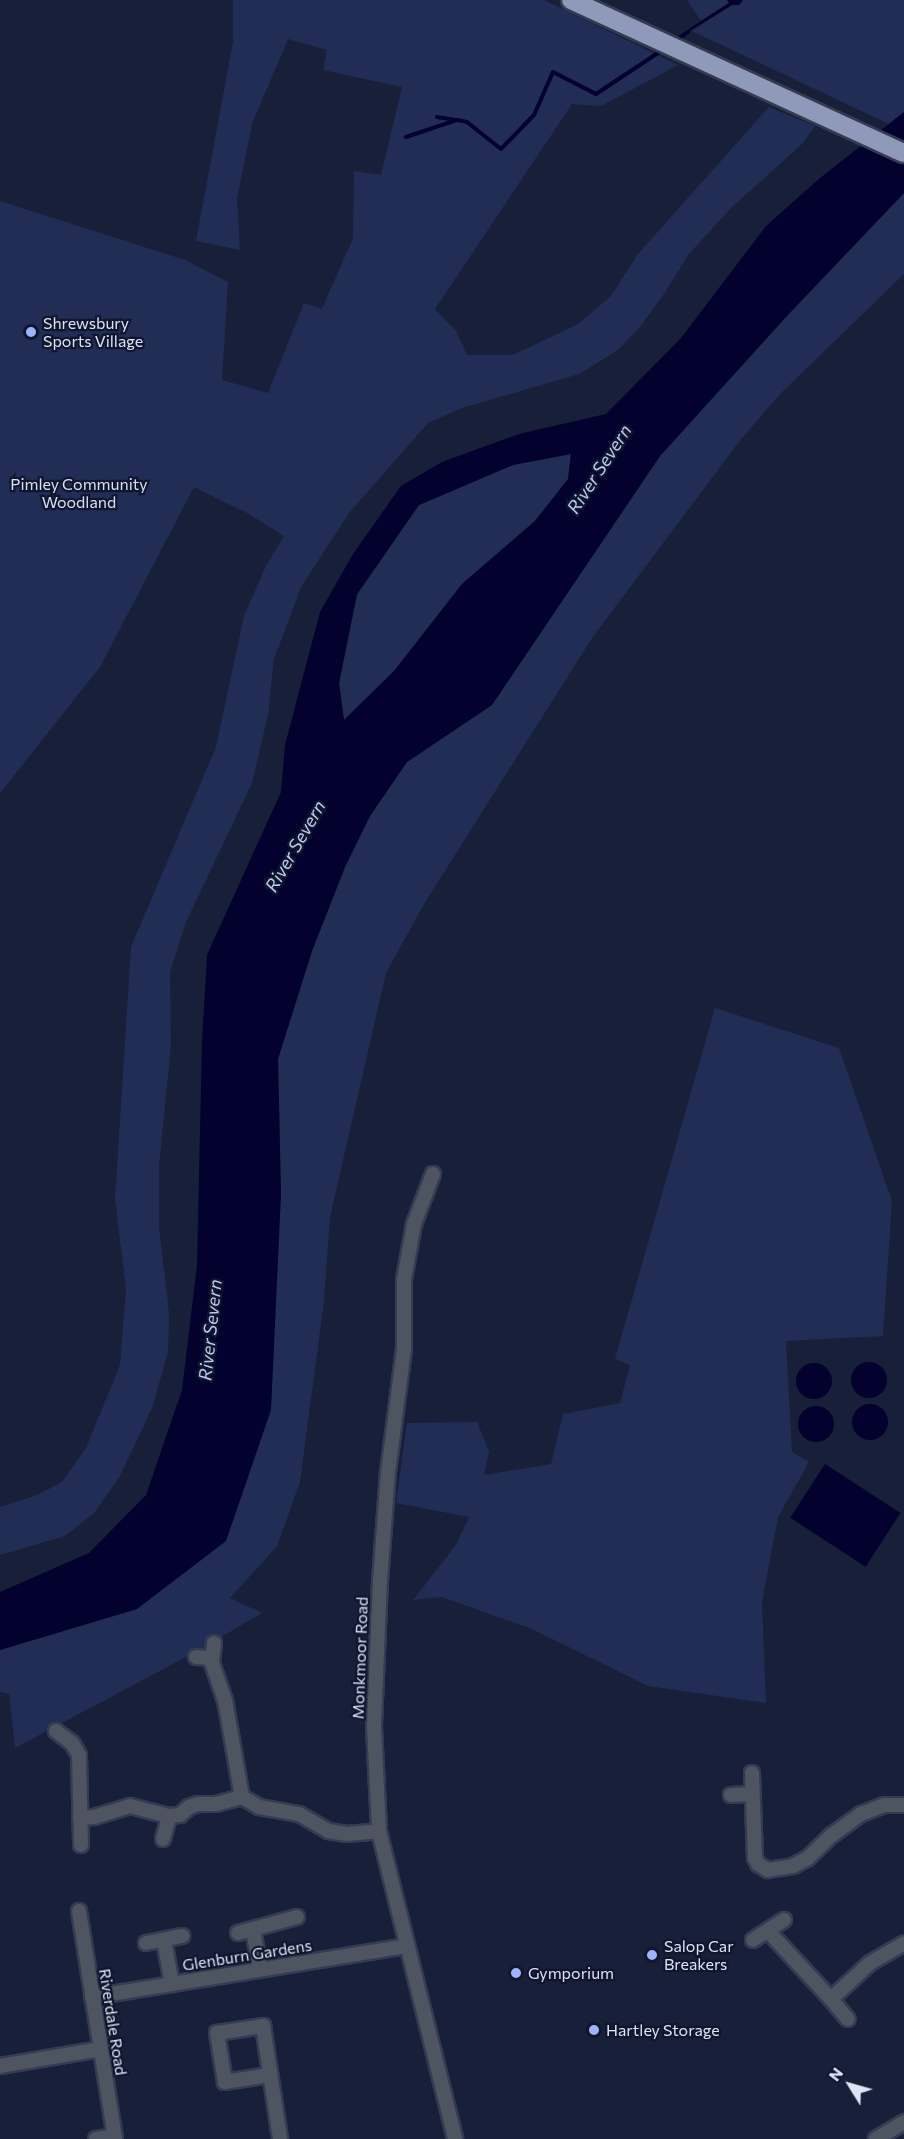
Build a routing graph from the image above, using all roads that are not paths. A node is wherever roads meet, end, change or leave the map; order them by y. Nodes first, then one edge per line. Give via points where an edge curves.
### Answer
1 (571, 0) edge
2 (904, 153) edge
3 (433, 1174) dead end
4 (214, 1644) dead end
5 (196, 1657) dead end
6 (212, 1658) junction
7 (65, 1730) dead end
8 (752, 1773) dead end
9 (752, 1794) junction
10 (731, 1795) dead end
11 (242, 1797) junction
12 (904, 1805) edge
13 (169, 1816) junction
14 (80, 1818) junction
15 (379, 1831) junction
16 (163, 1839) dead end
17 (81, 1845) dead end
18 (79, 1911) dead end
19 (297, 1917) dead end
20 (784, 1920) dead end
21 (254, 1929) junction
22 (768, 1931) junction
23 (238, 1933) dead end
24 (182, 1936) dead end
25 (164, 1940) junction
26 (753, 1940) dead end
27 (146, 1943) dead end
28 (904, 1943) edge
29 (406, 1946) junction
30 (260, 1969) junction
31 (172, 1984) junction
32 (93, 1997) junction
33 (831, 1999) junction
34 (848, 2019) dead end
35 (101, 2049) junction
36 (0, 2066) edge
37 (270, 2075) junction
38 (904, 2122) edge
39 (115, 2138) edge
40 (96, 2139) edge
41 (280, 2139) edge
42 (455, 2139) edge
43 (876, 2139) edge

1 - 2 highway
3 - 15 street, Monkmoor Road via 414,1224 404,1279 404,1349 388,1472 377,1610 374,1727
4 - 6 street
5 - 6 street
6 - 11 street via 225,1700
7 - 14 street via 79,1755
8 - 9 street
9 - 10 street
9 - 12 street via 754,1867 768,1870 793,1866 808,1858 861,1814 884,1806
11 - 13 street via 198,1804 180,1815
11 - 15 street via 259,1807 299,1814 328,1831
13 - 14 street via 130,1806
13 - 16 street
14 - 17 street
15 - 29 street, Monkmoor Road
18 - 32 street, Riverdale Road
19 - 21 street
20 - 22 street
21 - 23 street
21 - 30 street
22 - 26 street
22 - 33 street
24 - 25 street
25 - 27 street
25 - 31 street
28 - 33 street via 878,1956
29 - 30 street, Glenburn Gardens
29 - 42 street, Monkmoor Road
30 - 31 street, Glenburn Gardens
31 - 32 street, Glenburn Gardens
32 - 35 street, Riverdale Road
33 - 34 street
35 - 36 street
35 - 39 street, Riverdale Road
37 - 37 street via 263,2026 217,2033 225,2082
37 - 41 street
38 - 43 street
39 - 40 street

